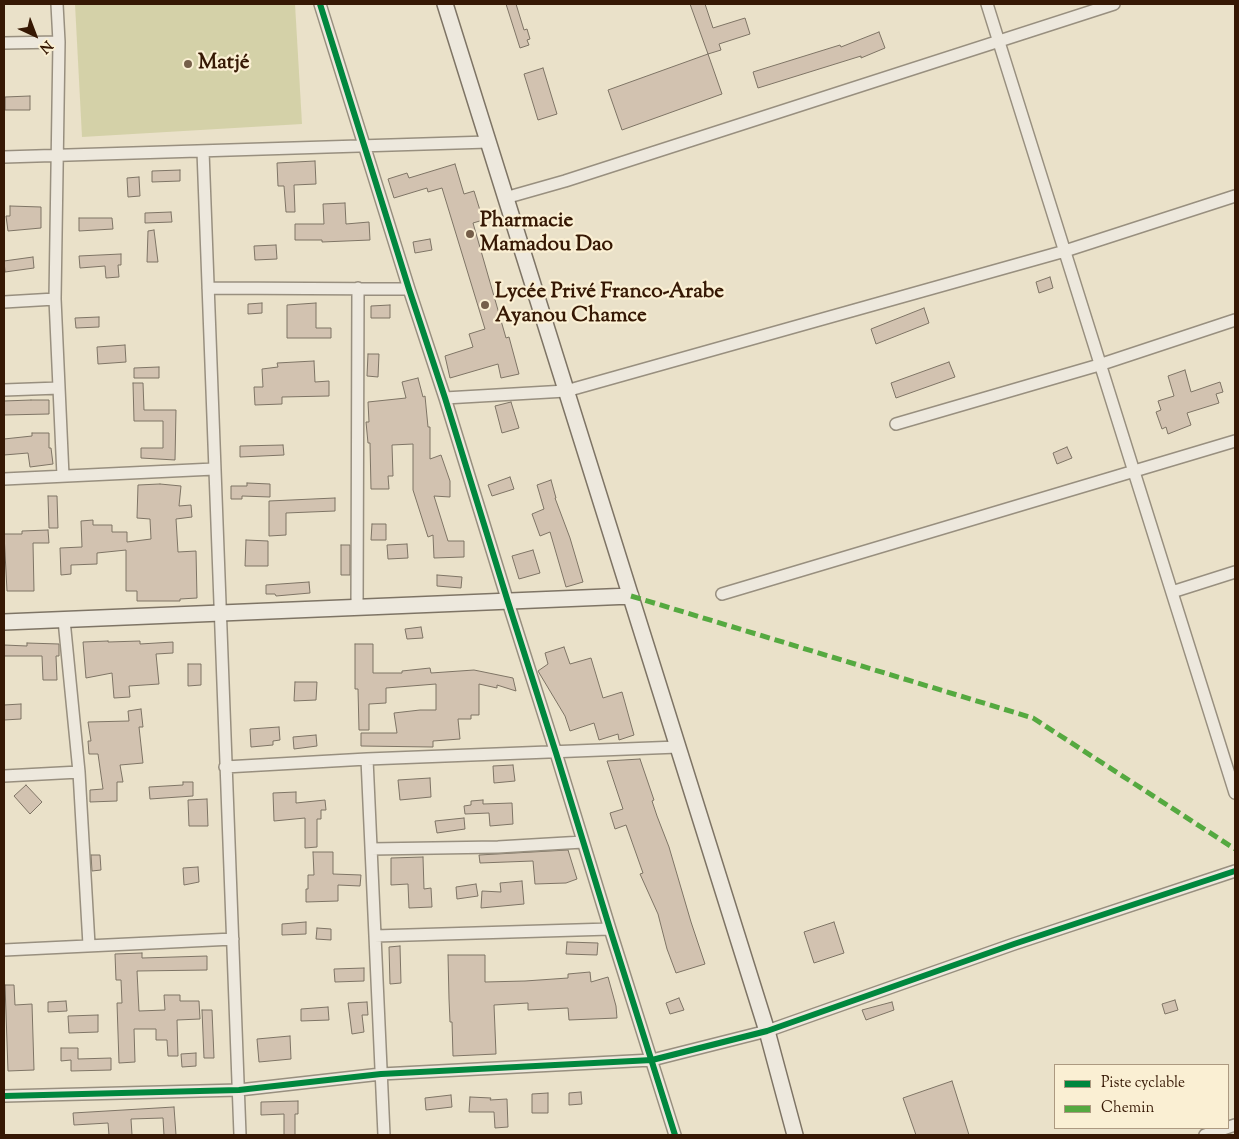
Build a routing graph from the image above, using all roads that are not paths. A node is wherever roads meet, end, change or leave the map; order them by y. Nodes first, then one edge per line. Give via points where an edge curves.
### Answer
1 (57, 4) edge
2 (320, 4) edge
3 (444, 4) edge
4 (987, 4) edge
5 (1114, 4) edge
6 (998, 40) junction
7 (59, 42) junction
8 (4, 43) edge
9 (488, 142) junction
10 (364, 145) junction
11 (202, 151) junction
12 (57, 155) junction
13 (4, 158) edge
14 (1235, 196) edge
15 (505, 198) junction
16 (1065, 250) junction
17 (208, 288) junction
18 (358, 288) junction
19 (409, 289) junction
20 (55, 299) junction
21 (4, 302) edge
22 (1235, 320) edge
23 (1099, 365) junction
24 (59, 388) junction
25 (4, 390) edge
26 (566, 391) junction
27 (445, 398) junction
28 (896, 424) dead end
29 (1235, 441) edge
30 (214, 469) junction
31 (1134, 472) junction
32 (63, 476) junction
33 (4, 479) edge
34 (1235, 572) edge
35 (1172, 592) junction
36 (722, 594) dead end
37 (631, 596) junction
38 (508, 602) junction
39 (358, 608) junction
40 (220, 614) junction
41 (64, 620) junction
42 (4, 622) edge
43 (678, 748) junction
44 (556, 753) junction
45 (368, 759) junction
46 (225, 767) junction
47 (79, 772) junction
48 (4, 776) edge
49 (1235, 793) edge
50 (583, 842) junction
51 (371, 849) junction
52 (1235, 871) edge
53 (610, 929) junction
54 (375, 936) junction
55 (233, 939) junction
56 (89, 945) junction
57 (4, 950) edge
58 (767, 1031) junction
59 (652, 1060) junction
60 (381, 1074) junction
61 (239, 1090) junction
62 (4, 1096) edge
63 (1223, 1129) edge
64 (240, 1135) edge
65 (384, 1135) edge
66 (676, 1135) edge
67 (795, 1135) edge
68 (1205, 1135) edge

1 - 7 street
2 - 10 street
3 - 9 street
4 - 6 street
5 - 6 street
6 - 15 street
6 - 16 street
7 - 8 street
7 - 12 street
9 - 10 street
9 - 15 street
10 - 11 street
10 - 19 street
11 - 12 street
11 - 17 street
12 - 13 street
12 - 20 street
14 - 16 street
15 - 26 street
16 - 23 street
16 - 26 street
17 - 18 street
17 - 30 street
18 - 19 street
18 - 39 street
19 - 27 street
20 - 21 street
20 - 24 street
22 - 23 street
23 - 28 street
23 - 31 street
24 - 25 street
24 - 32 street
26 - 27 street
26 - 37 street
27 - 38 street
29 - 31 street
30 - 32 street
30 - 40 street
31 - 35 street
31 - 36 street
32 - 33 street
34 - 35 street
35 - 49 street
37 - 38 street
37 - 43 street
38 - 39 street
38 - 44 street
39 - 40 street
40 - 41 street
40 - 46 street
41 - 42 street
41 - 47 street
43 - 44 street
43 - 58 street
44 - 45 street
44 - 50 street
45 - 46 street
45 - 51 street
46 - 55 street
47 - 48 street
47 - 56 street
50 - 51 street
50 - 53 street
51 - 54 street
52 - 58 street
53 - 54 street
53 - 59 street
54 - 60 street
55 - 56 street
55 - 61 street
56 - 57 street
58 - 59 street
58 - 67 street
59 - 60 street
59 - 66 street
60 - 61 street
60 - 65 street
61 - 62 street
61 - 64 street
63 - 68 street

